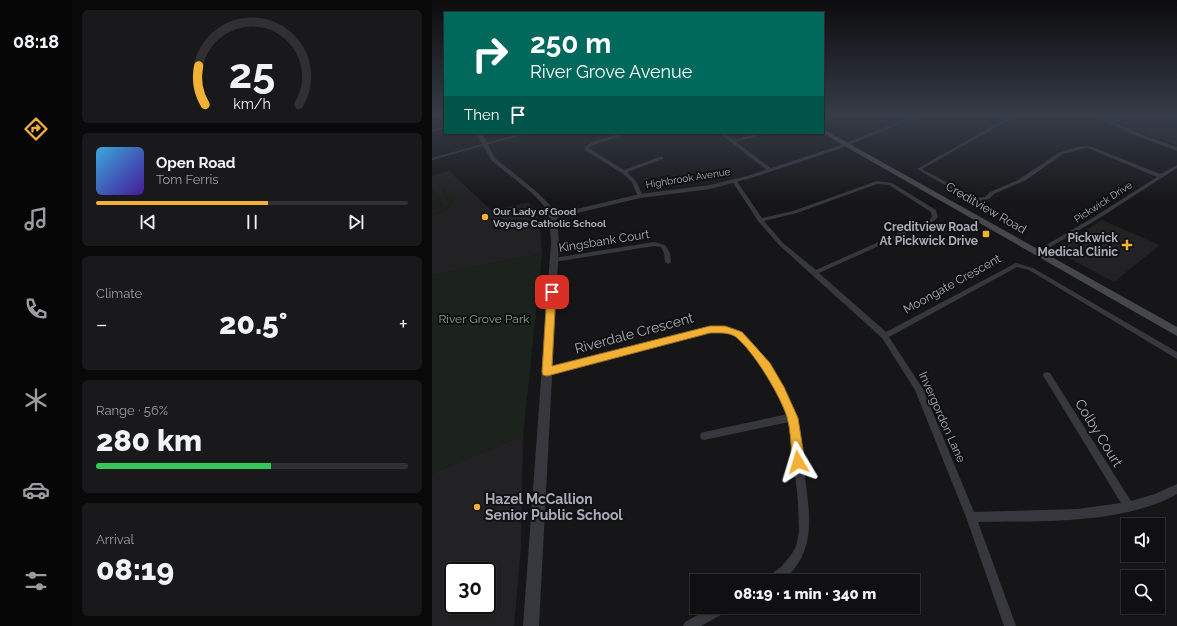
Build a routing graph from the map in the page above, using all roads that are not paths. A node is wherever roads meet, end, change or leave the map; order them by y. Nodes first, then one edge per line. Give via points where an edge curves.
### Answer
1 (592, 144) edge
2 (736, 144) edge
3 (847, 144) joint
4 (963, 144) edge
5 (1164, 144) edge
6 (484, 145) joint
7 (1177, 149) edge
8 (661, 158) dead end
9 (432, 159) edge
10 (1177, 166) edge
11 (770, 170) junction
12 (624, 172) junction
13 (1160, 176) junction
14 (734, 182) junction
15 (640, 196) junction
16 (553, 218) junction
17 (760, 220) junction
18 (1038, 252) junction
19 (554, 260) junction
20 (668, 262) dead end
21 (815, 273) junction
22 (1177, 332) edge
23 (885, 336) junction
24 (1177, 356) edge
25 (547, 372) junction
26 (1047, 375) dead end
27 (793, 418) junction
28 (704, 436) dead end
29 (1177, 489) edge
30 (1128, 506) junction
31 (971, 517) junction
32 (781, 574) edge
33 (711, 614) edge
34 (530, 626) edge
35 (689, 626) edge
36 (1010, 626) edge

1 - 12 street via 587,147 588,150
2 - 11 street
3 - 11 street, Highbrook Avenue
3 - 18 main road, Creditview Road
4 - 13 street via 919,169 976,200 987,198 1028,177 1052,157 1078,147 1088,147
5 - 7 street
6 - 9 street
6 - 16 street via 493,159 547,205
8 - 12 street
10 - 13 street, Pickwick Drive
11 - 14 street, Highbrook Avenue
12 - 15 street via 634,181
13 - 18 street, Pickwick Drive
14 - 15 street, Highbrook Avenue
14 - 17 street, Invergordon Lane
15 - 16 street, Highbrook Avenue
16 - 19 street
17 - 21 street, Invergordon Lane via 780,244
17 - 21 street via 795,212 877,182 890,184 934,211 935,217 932,220
18 - 22 main road, Creditview Road
19 - 20 street, Kingsbank Court via 654,244 663,246
19 - 25 street
21 - 23 street, Invergordon Lane
23 - 24 street, Moongate Crescent via 1016,265 1032,269
23 - 31 street, Invergordon Lane via 920,389
25 - 27 street, Riverdale Crescent via 710,329 725,329 739,334 766,366 781,390
25 - 34 street
26 - 30 street, Colby Court
27 - 28 street
27 - 32 street, Riverdale Crescent via 806,522 799,552 790,568
29 - 30 street via 1167,495
30 - 31 street via 1088,513
31 - 36 street, Invergordon Lane
33 - 35 street

